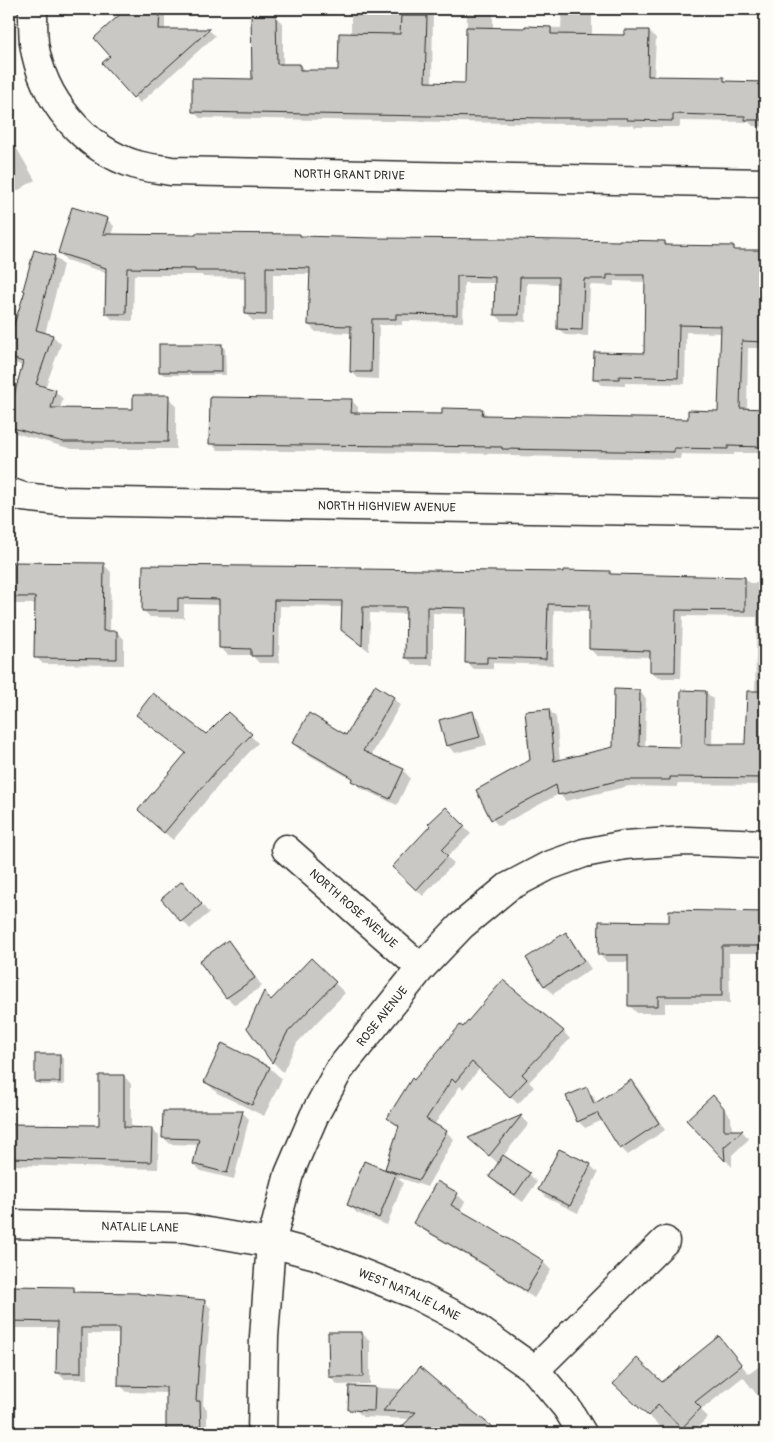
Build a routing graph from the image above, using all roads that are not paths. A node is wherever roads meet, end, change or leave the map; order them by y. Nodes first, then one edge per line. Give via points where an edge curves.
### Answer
1 (33, 9) edge
2 (765, 183) edge
3 (9, 492) edge
4 (765, 513) edge
5 (765, 844) edge
6 (286, 849) dead end
7 (421, 968) junction
8 (9, 1224) edge
9 (665, 1241) dead end
10 (272, 1243) junction
11 (535, 1370) junction
12 (262, 1433) edge
13 (582, 1433) edge

1 - 2 street, NORTH GRANT DRIVE via 34,44 54,100 84,136 118,158 137,165 171,171
3 - 4 street, NORTH HIGHVIEW AVENUE via 60,501
5 - 7 street, ROSE AVENUE via 686,842 625,845 575,856 508,887 461,926
6 - 7 street, NORTH ROSE AVENUE
7 - 10 street, ROSE AVENUE via 339,1070 314,1116 290,1174
8 - 10 street, NATALIE LANE via 185,1228
9 - 11 street
10 - 11 street, WEST NATALIE LANE via 316,1255 414,1294 466,1321
10 - 12 street, ROSE AVENUE via 264,1337
11 - 13 street, WEST NATALIE LANE via 567,1408

